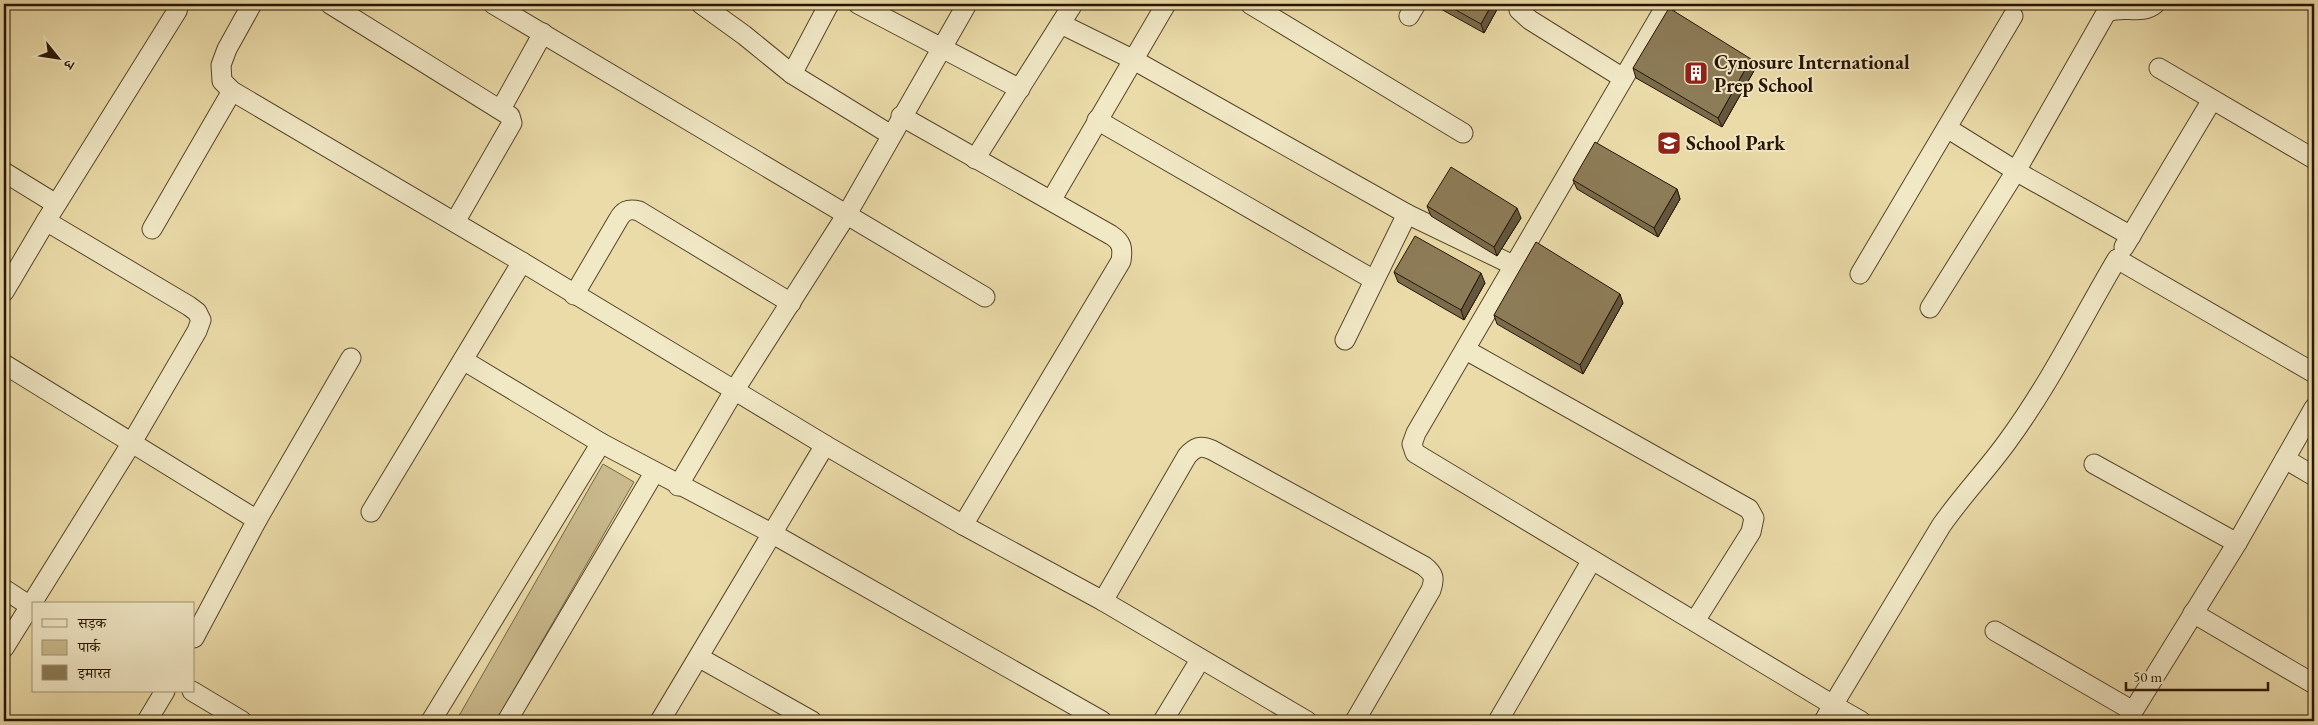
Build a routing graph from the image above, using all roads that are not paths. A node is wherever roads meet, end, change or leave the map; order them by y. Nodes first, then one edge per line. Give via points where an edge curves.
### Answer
1 (179, 4) edge
2 (252, 4) edge
3 (330, 4) edge
4 (493, 4) edge
5 (701, 4) edge
6 (829, 4) edge
7 (858, 4) edge
8 (967, 4) edge
9 (1073, 4) edge
10 (1166, 4) edge
11 (1250, 4) edge
12 (1519, 4) edge
13 (1667, 4) edge
14 (2155, 4) edge
15 (2013, 16) dead end
16 (1061, 24) junction
17 (543, 33) junction
18 (942, 49) junction
19 (1132, 60) junction
20 (2159, 68) dead end
21 (792, 74) junction
22 (1623, 78) junction
23 (1020, 90) junction
24 (232, 91) junction
25 (2212, 100) junction
26 (501, 109) junction
27 (902, 116) junction
28 (1097, 120) junction
29 (1947, 128) junction
30 (1463, 133) dead end
31 (891, 135) junction
32 (2314, 159) edge
33 (975, 160) junction
34 (2016, 171) junction
35 (4, 172) edge
36 (1052, 199) junction
37 (56, 204) junction
38 (847, 214) junction
39 (1406, 214) junction
40 (46, 221) junction
41 (455, 222) junction
42 (152, 230) dead end
43 (2131, 236) junction
44 (2117, 259) junction
45 (522, 262) junction
46 (1514, 266) junction
47 (1860, 274) dead end
48 (1374, 280) junction
49 (4, 292) edge
50 (574, 295) junction
51 (985, 297) dead end
52 (791, 304) junction
53 (1930, 308) dead end
54 (1345, 340) dead end
55 (1466, 350) junction
56 (351, 358) dead end
57 (463, 360) junction
58 (4, 364) edge
59 (2314, 373) edge
60 (734, 391) junction
61 (2314, 408) edge
62 (601, 443) junction
63 (131, 444) junction
64 (825, 444) junction
65 (2285, 459) junction
66 (2094, 464) dead end
67 (654, 472) junction
68 (2314, 476) edge
69 (678, 486) junction
70 (371, 512) dead end
71 (257, 520) junction
72 (963, 525) junction
73 (773, 534) junction
74 (2237, 543) junction
75 (1592, 560) junction
76 (4, 590) edge
77 (1103, 601) junction
78 (32, 602) edge
79 (32, 603) edge
80 (30, 606) junction
81 (2193, 613) junction
82 (1695, 620) junction
83 (1995, 631) dead end
84 (195, 636) edge
85 (4, 648) edge
86 (700, 658) junction
87 (1200, 660) junction
88 (2314, 684) edge
89 (163, 692) edge
90 (194, 692) edge
91 (1833, 705) junction
92 (2130, 716) edge
93 (147, 721) edge
94 (242, 721) edge
95 (431, 721) edge
96 (507, 721) edge
97 (660, 721) edge
98 (812, 721) edge
99 (1102, 721) edge
100 (1163, 721) edge
101 (1307, 721) edge
102 (1355, 721) edge
103 (1498, 721) edge
104 (1824, 721) edge
105 (1861, 721) edge

1 - 37 street
2 - 24 street via 221,65 222,81
3 - 26 street
4 - 17 street
5 - 21 street
6 - 21 street
7 - 18 street
8 - 18 street
9 - 16 street
10 - 19 street
11 - 30 street
12 - 22 street via 1519,10 1530,20
13 - 22 street
14 - 34 street via 2149,9 2113,9 2106,13
15 - 29 street
16 - 19 street
16 - 23 street
17 - 26 street
17 - 38 street
18 - 23 street
18 - 27 street
19 - 28 street
19 - 39 street
20 - 25 street
21 - 31 street
22 - 46 street
23 - 33 street
24 - 41 street
24 - 42 street
25 - 32 street
25 - 43 street
26 - 41 street via 510,116 512,123
27 - 31 street
27 - 33 street
28 - 36 street
28 - 48 street
29 - 34 street
29 - 47 street
31 - 38 street
33 - 36 street
34 - 43 street
34 - 53 street
35 - 37 street
36 - 72 street via 1120,241 1123,250 1121,261
37 - 40 street
38 - 51 street
38 - 52 street
39 - 46 street
39 - 48 street
40 - 49 street
40 - 63 street via 198,312 201,320 197,331
41 - 45 street
43 - 44 street
44 - 59 street
44 - 91 street via 2029,409 1941,526
45 - 50 street
45 - 57 street
46 - 55 street
48 - 54 street
50 - 52 street via 623,212 631,209
50 - 60 street
52 - 60 street
55 - 75 street via 1416,433 1412,444 1415,453
55 - 82 street via 1749,509 1754,518 1751,532
56 - 71 street
57 - 62 street
57 - 70 street
58 - 63 street
60 - 64 street
60 - 69 street
61 - 65 street
62 - 67 street
62 - 95 street
63 - 71 street
63 - 78 street
64 - 72 street
64 - 73 street
65 - 68 street
65 - 74 street
66 - 74 street
67 - 69 street
67 - 96 street
69 - 73 street
71 - 84 street
72 - 77 street
73 - 86 street
73 - 99 street
74 - 81 street
75 - 82 street
75 - 103 street
76 - 80 street
77 - 87 street
77 - 102 street via 1186,456 1203,446 1212,450 1432,573 1435,580 1431,590
79 - 80 street
80 - 85 street
81 - 88 street
81 - 92 street
82 - 91 street
83 - 92 street
86 - 97 street
86 - 98 street
87 - 100 street
87 - 101 street
89 - 93 street
90 - 94 street
91 - 104 street
91 - 105 street

